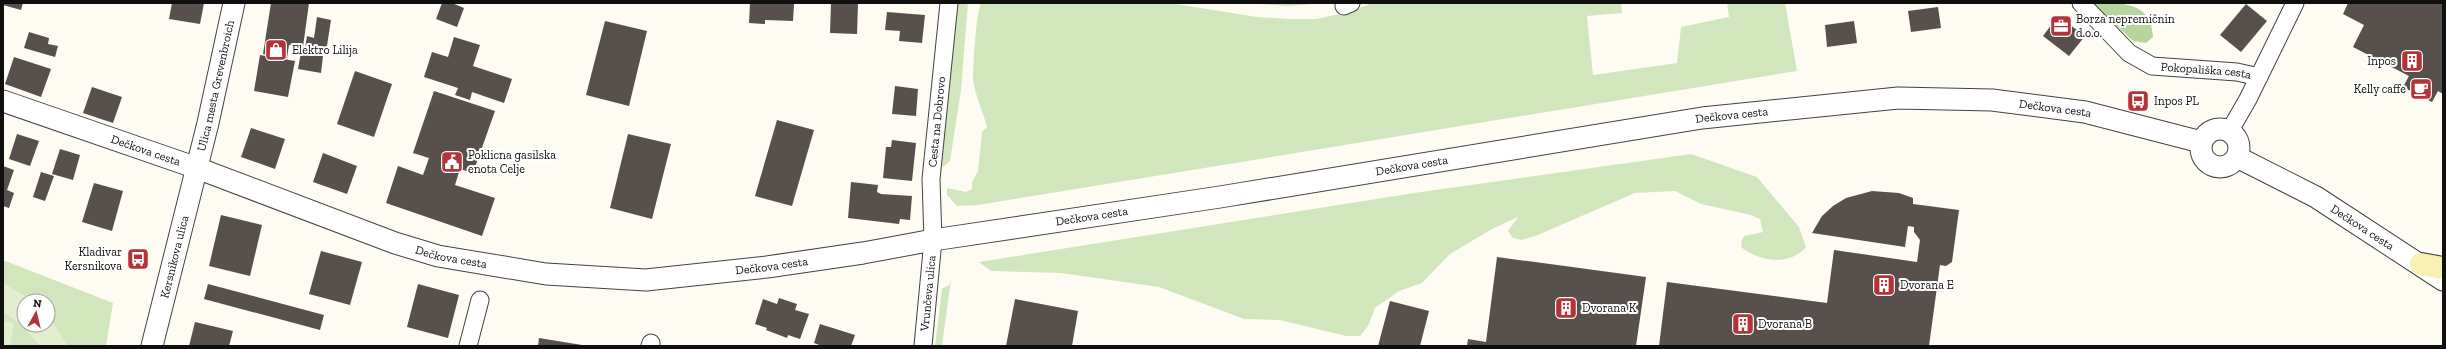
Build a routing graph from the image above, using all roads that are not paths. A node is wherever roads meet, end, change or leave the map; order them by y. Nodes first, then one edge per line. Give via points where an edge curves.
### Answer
1 (234, 3) edge
2 (949, 3) edge
3 (2081, 3) edge
4 (2295, 3) edge
5 (2259, 77) junction
6 (3, 101) edge
7 (2229, 132) junction
8 (2201, 142) junction
9 (2237, 157) junction
10 (197, 168) junction
11 (933, 240) junction
12 (2421, 264) junction
13 (2443, 268) edge
14 (2443, 280) edge
15 (480, 300) dead end
16 (152, 346) edge
17 (468, 346) edge
18 (923, 346) edge

1 - 10 street, Ulica mesta Grevenbroich
2 - 11 street, Cesta na Dobrovo via 931,179
3 - 5 street, Pokopališka cesta via 2129,53 2152,66 2236,72
4 - 5 street
5 - 7 street
6 - 10 street, Dečkova cesta
7 - 8 street via 2210,132
7 - 9 street via 2239,146
8 - 9 street via 2202,155 2210,165 2222,167
8 - 11 street, Dečkova cesta via 2085,112 1992,100 1898,98 1702,118 1220,197
9 - 12 street, Dečkova cesta via 2316,197
10 - 11 street, Dečkova cesta via 395,243 438,256 546,274 646,280 863,254
10 - 16 street, Kersnikova ulica
11 - 18 street, Vrunčeva ulica
12 - 13 main road
12 - 14 street, Dečkova cesta
15 - 17 street

